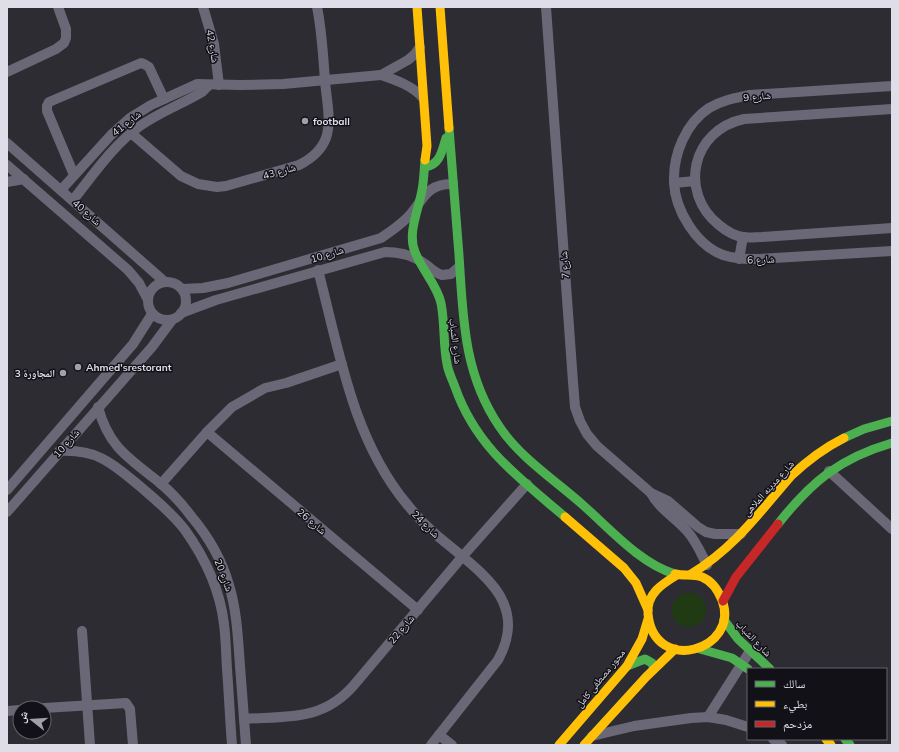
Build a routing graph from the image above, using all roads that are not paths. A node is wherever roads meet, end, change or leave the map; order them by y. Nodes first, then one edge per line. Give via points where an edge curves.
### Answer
1 (58, 7) edge
2 (203, 7) edge
3 (317, 7) edge
4 (417, 7) edge
5 (440, 7) edge
6 (546, 7) edge
7 (420, 47) junction
8 (7, 72) edge
9 (381, 76) junction
10 (325, 80) junction
11 (214, 85) junction
12 (890, 88) edge
13 (423, 98) junction
14 (164, 99) junction
15 (891, 108) edge
16 (448, 129) junction
17 (131, 133) junction
18 (7, 143) edge
19 (7, 165) edge
20 (425, 167) junction
21 (74, 175) junction
22 (24, 179) junction
23 (695, 181) junction
24 (7, 182) edge
25 (674, 183) junction
26 (453, 184) junction
27 (61, 190) junction
28 (73, 200) junction
29 (419, 203) junction
30 (892, 228) edge
31 (743, 237) junction
32 (381, 238) junction
33 (117, 239) junction
34 (106, 251) junction
35 (892, 251) edge
36 (385, 252) junction
37 (419, 259) junction
38 (739, 259) junction
39 (459, 267) junction
40 (318, 270) junction
41 (165, 282) junction
42 (219, 286) junction
43 (182, 288) junction
44 (147, 298) junction
45 (222, 298) junction
46 (462, 300) junction
47 (441, 302) junction
48 (152, 314) junction
49 (182, 314) junction
50 (172, 320) junction
51 (127, 351) junction
52 (138, 361) junction
53 (342, 364) junction
54 (98, 407) junction
55 (892, 422) edge
56 (207, 432) junction
57 (892, 443) edge
58 (115, 445) junction
59 (59, 451) junction
60 (104, 458) junction
61 (829, 471) junction
62 (161, 484) junction
63 (527, 484) junction
64 (7, 490) edge
65 (651, 492) junction
66 (778, 507) junction
67 (7, 512) edge
68 (892, 530) edge
69 (741, 534) junction
70 (627, 543) junction
71 (462, 557) junction
72 (707, 565) junction
73 (624, 568) junction
74 (691, 574) junction
75 (677, 575) junction
76 (723, 601) junction
77 (418, 610) junction
78 (648, 610) junction
79 (648, 619) junction
80 (724, 620) junction
81 (82, 631) dead end
82 (700, 649) junction
83 (675, 650) junction
84 (750, 651) junction
85 (227, 666) junction
86 (240, 666) junction
87 (627, 666) junction
88 (745, 666) edge
89 (769, 668) edge
90 (654, 669) junction
91 (87, 705) junction
92 (52, 707) edge
93 (708, 717) junction
94 (244, 719) junction
95 (747, 727) edge
96 (439, 735) junction
97 (592, 736) junction
98 (90, 745) edge
99 (133, 745) edge
100 (232, 745) edge
101 (246, 745) edge
102 (431, 745) edge
103 (452, 745) edge
104 (559, 745) edge
105 (584, 745) edge

1 - 8 street via 66,29 64,43
2 - 11 street, شارع 42 via 214,44
3 - 10 street, شارع 43
4 - 7 street, شارع الشباب
5 - 16 street, شارع الشباب
6 - 65 street, شارع 7 via 575,407 584,428 597,446
7 - 9 street, شارع 41 via 408,60
7 - 13 street, شارع الشباب
9 - 10 street, شارع 41
9 - 13 street, شارع 41 via 409,87
10 - 11 street, شارع 41 via 283,84
10 - 17 street, شارع 43 via 328,129 323,143 313,156 299,165 226,186 207,187 189,181
11 - 14 street, شارع 41 via 197,84
11 - 17 street, شارع 41 via 149,120
12 - 25 street, شارع 9 via 750,95 729,99 709,108 693,123 681,141
13 - 20 street, شارع الشباب via 427,146
14 - 21 street, شارع 41 via 140,111 120,126
14 - 21 street via 149,68 141,63 49,102 47,111
15 - 23 street via 734,121 721,127 700,151
16 - 20 street via 438,162
16 - 26 street, شارع الشباب
17 - 28 street, شارع 41
18 - 27 street, شارع 40
19 - 22 street, شارع 40
20 - 29 street, شارع الشباب
21 - 27 street, شارع 41
22 - 24 street
22 - 34 street, شارع 40
23 - 25 street
23 - 31 street via 699,199 710,217 725,230
25 - 38 street, شارع 6 via 682,214 692,231 705,244 721,254
26 - 29 street, شارع 10 via 434,187
26 - 39 street, شارع الشباب
27 - 28 street, شارع 40
28 - 33 street, شارع 40
29 - 32 street, شارع 10 via 398,226
29 - 37 street, شارع الشباب via 412,237
30 - 31 street
31 - 38 street
32 - 36 street
32 - 42 street, شارع 10
33 - 34 street
33 - 41 street, شارع 40
34 - 44 street, شارع 40 via 134,276
35 - 38 street, شارع 6
36 - 37 street, شارع 10 via 402,253
36 - 40 street, شارع 10
37 - 39 street, شارع 10 via 442,275 451,274
37 - 47 street, شارع الشباب
39 - 46 street, شارع الشباب
40 - 45 street, شارع 10
40 - 53 street, شارع 24
41 - 43 street via 172,282
41 - 44 street via 156,285
42 - 43 street, شارع 10
42 - 45 street
43 - 49 street via 186,301
44 - 48 street
45 - 49 street, شارع 10
46 - 47 street via 451,295
46 - 70 street, شارع الشباب via 465,336 472,371 495,421 519,451
47 - 63 street, شارع الشباب via 447,365 462,405 488,447
48 - 50 street via 161,320
48 - 51 street, شارع 10 via 139,337
49 - 50 street
50 - 52 street, شارع 10
51 - 52 street
51 - 64 street, شارع 10
52 - 54 street, شارع 10
53 - 56 street via 265,388 232,407
53 - 71 street, شارع 24 via 358,417 384,472 418,517
54 - 58 street, شارع 20
54 - 59 street, شارع 10
55 - 66 street, شارع مدينه الملاهى via 857,432 812,458 792,475
56 - 62 street
56 - 77 street, شارع 26
57 - 61 street, شارع مدينه الملاهى via 857,455
58 - 60 street
58 - 62 street, شارع 20 via 128,459
59 - 60 street, شارع 20 via 82,451
59 - 67 street, شارع 10
60 - 85 street, شارع 20 via 165,508 197,548 212,577 220,603
61 - 66 street, شارع مدينه الملاهى via 806,490
61 - 68 street
62 - 86 street, شارع 20 via 191,515 222,566 234,603
63 - 71 street, شارع 22
63 - 73 street, شارع الشباب
65 - 69 street, شارع 7 via 668,501 706,532
65 - 72 street, شارع 7 via 658,504 694,539
66 - 69 street, شارع مدينه الملاهى
66 - 76 street, شارع مدينه الملاهى
69 - 72 street, شارع مدينه الملاهى
70 - 73 street via 633,562 630,568
70 - 75 street, شارع الشباب via 656,566
71 - 77 street, شارع 22
71 - 96 street, شارع 24 via 499,592 507,613 508,634 498,660
72 - 74 street, شارع مدينه الملاهى
73 - 78 street, شارع الشباب via 636,583
74 - 75 street
74 - 76 street via 713,585
75 - 78 street via 660,584 652,596
76 - 80 street
77 - 94 street, شارع 22 via 347,693 329,706 301,715
78 - 79 street
79 - 83 street via 656,637
79 - 87 street, محور مصطفى كامل
80 - 82 street via 715,638
80 - 84 street, شارع الشباب
81 - 91 street
82 - 83 street
82 - 88 street via 727,657
83 - 90 street
84 - 88 street
84 - 89 street, شارع الشباب
85 - 86 street
85 - 100 street, شارع 20
86 - 94 street, شارع 20
87 - 90 street via 645,659 652,663
87 - 104 street, محور مصطفى كامل
88 - 93 street
90 - 97 street
91 - 92 street
91 - 98 street
91 - 99 street via 128,704
93 - 95 street
93 - 97 street via 653,723
94 - 101 street, شارع 20
96 - 102 street, شارع 24
96 - 103 street
97 - 105 street

